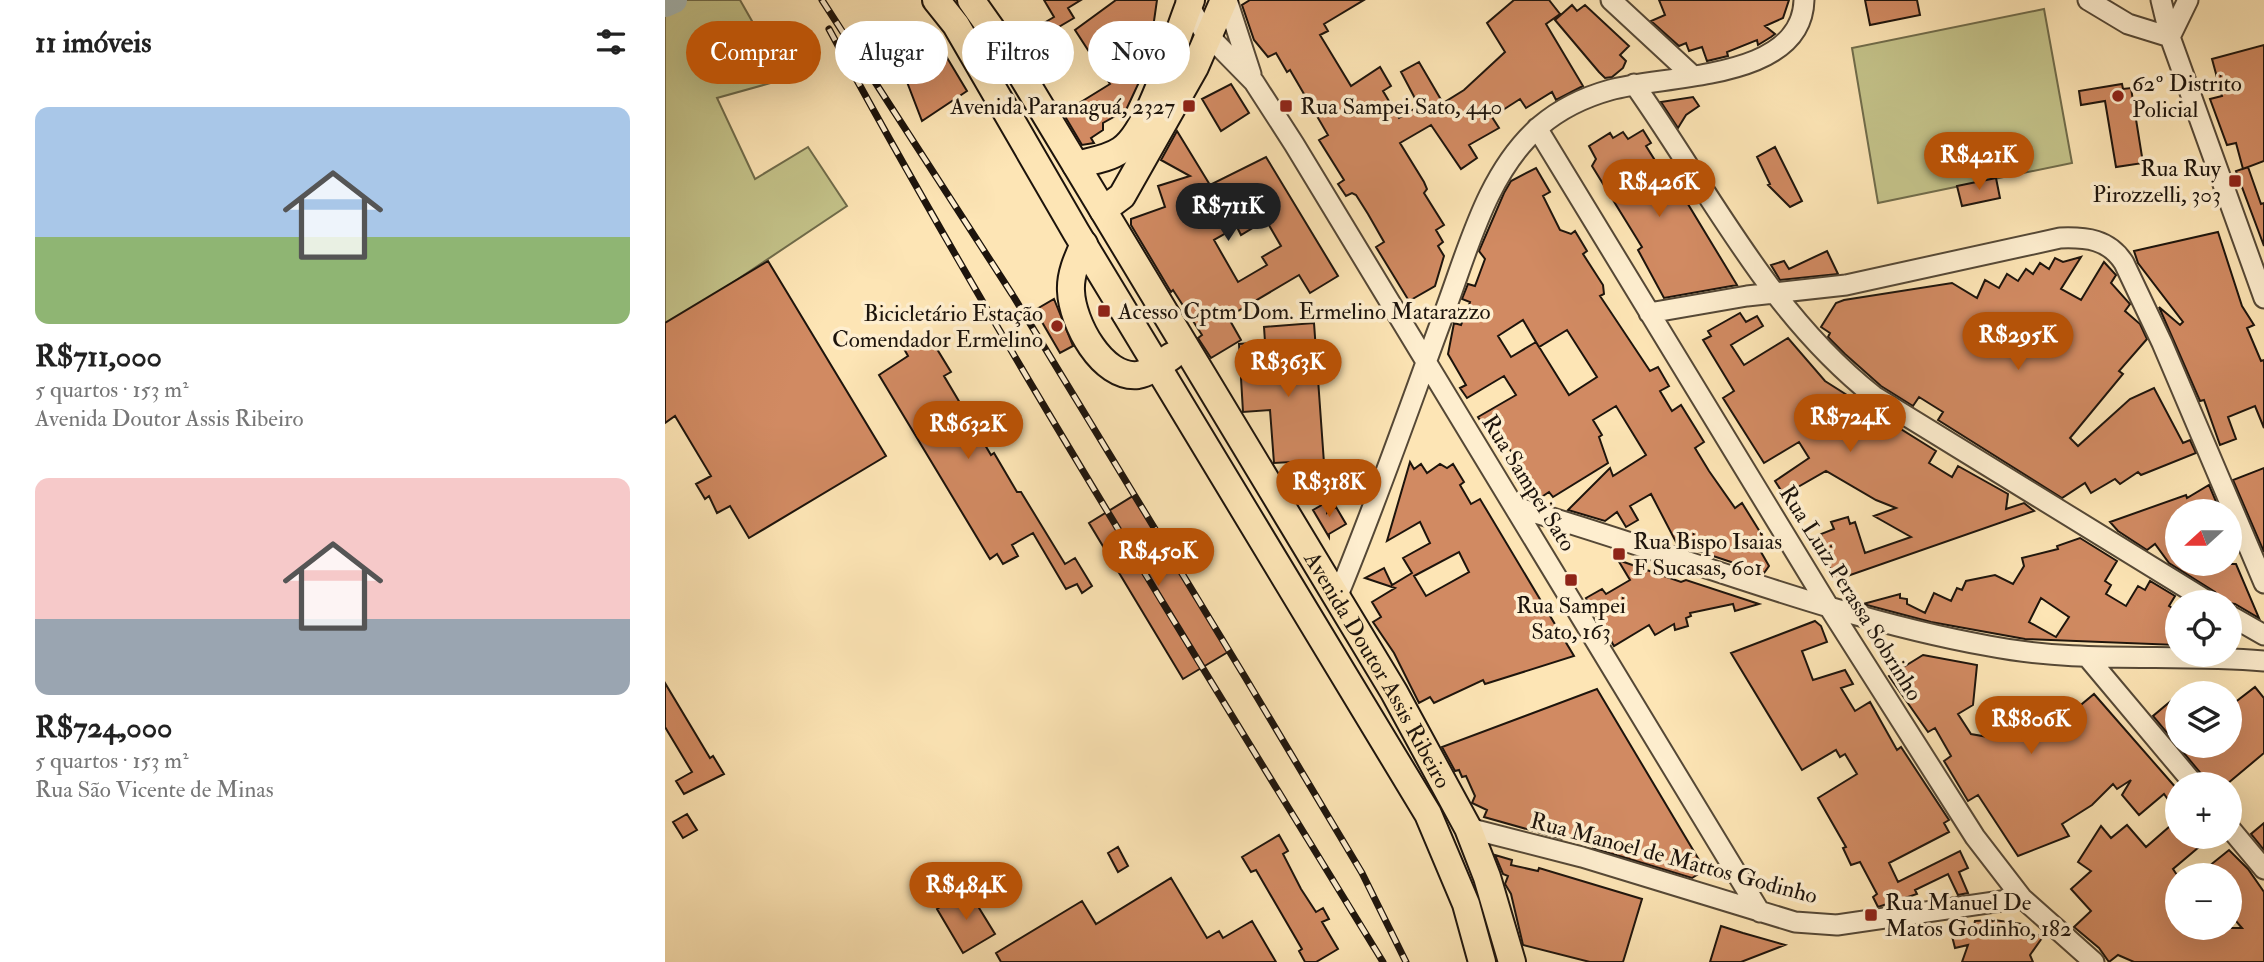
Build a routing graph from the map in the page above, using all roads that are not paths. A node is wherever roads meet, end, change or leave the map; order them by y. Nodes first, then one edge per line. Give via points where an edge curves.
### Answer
1 (936, 0) edge
2 (971, 0) edge
3 (1225, 0) edge
4 (1611, 0) edge
5 (1804, 0) edge
6 (2088, 0) edge
7 (2161, 0) edge
8 (2188, 0) edge
9 (1188, 2) edge
10 (1210, 36) junction
11 (2171, 37) junction
12 (1693, 76) junction
13 (1254, 82) junction
14 (1634, 84) junction
15 (1538, 128) junction
16 (1076, 165) junction
17 (1049, 187) junction
18 (1103, 210) junction
19 (1084, 244) junction
20 (1772, 294) junction
21 (2264, 298) edge
22 (1649, 313) junction
23 (1185, 348) junction
24 (1425, 362) junction
25 (1159, 365) junction
26 (1515, 507) junction
27 (2264, 583) edge
28 (2190, 590) edge
29 (1336, 600) junction
30 (1828, 604) junction
31 (2242, 622) edge
32 (2264, 635) edge
33 (2089, 659) junction
34 (2264, 661) edge
35 (2184, 772) edge
36 (1468, 828) junction
37 (2242, 843) edge
38 (2264, 869) edge
39 (2021, 898) junction
40 (1760, 912) junction
41 (1482, 962) edge
42 (1513, 962) edge
43 (2094, 962) edge

1 - 17 main road, Avenida Doutor Assis Ribeiro via 956,25
2 - 16 main road, Avenida Doutor Assis Ribeiro
3 - 10 main road
3 - 13 street, Rua Sampei Sato
4 - 12 street
5 - 12 street via 1800,28 1777,50 1733,68
6 - 11 street via 2128,24
7 - 11 street
8 - 11 street
9 - 10 street, Rua Sampei Sato
9 - 16 main road via 1158,89 1135,136 1120,151
10 - 13 street, Rua Sampei Sato
10 - 18 main road via 1122,196
11 - 21 street
12 - 14 street
13 - 24 street, Rua Sampei Sato
14 - 15 street via 1581,100
14 - 20 street
15 - 22 street, Rua Luiz Perassa Sobrinho
15 - 24 street via 1493,190
16 - 18 main road, Avenida Doutor Assis Ribeiro
17 - 18 main road via 1082,205
17 - 19 main road, Avenida Doutor Assis Ribeiro
18 - 23 main road, Avenida Doutor Assis Ribeiro
19 - 25 main road, Avenida Doutor Assis Ribeiro
19 - 25 main road via 1071,295 1076,314 1099,355 1108,366 1132,375
20 - 22 street
20 - 27 street via 1846,285 2060,238 2094,239 2113,248 2162,343
20 - 28 street via 1835,364 1874,396
22 - 30 street, Rua Luiz Perassa Sobrinho
23 - 25 main road
23 - 29 main road, Avenida Doutor Assis Ribeiro
24 - 26 street, Rua Sampei Sato
24 - 29 street
25 - 41 main road, Avenida Doutor Assis Ribeiro via 1429,814 1466,904
26 - 30 street
26 - 40 street, Rua Sampei Sato
29 - 36 main road, Avenida Doutor Assis Ribeiro via 1394,692
30 - 33 street via 1887,625 1990,647
30 - 39 street, Rua Luiz Perassa Sobrinho via 1975,837
31 - 32 street
33 - 34 street
33 - 35 street
36 - 40 street, Rua Manoel de Mattos Godinho via 1582,857
36 - 42 main road, Avenida Doutor Assis Ribeiro
37 - 38 street
39 - 40 street, Rua Manoel de Mattos Godinho via 1837,925 1794,922
39 - 43 street

